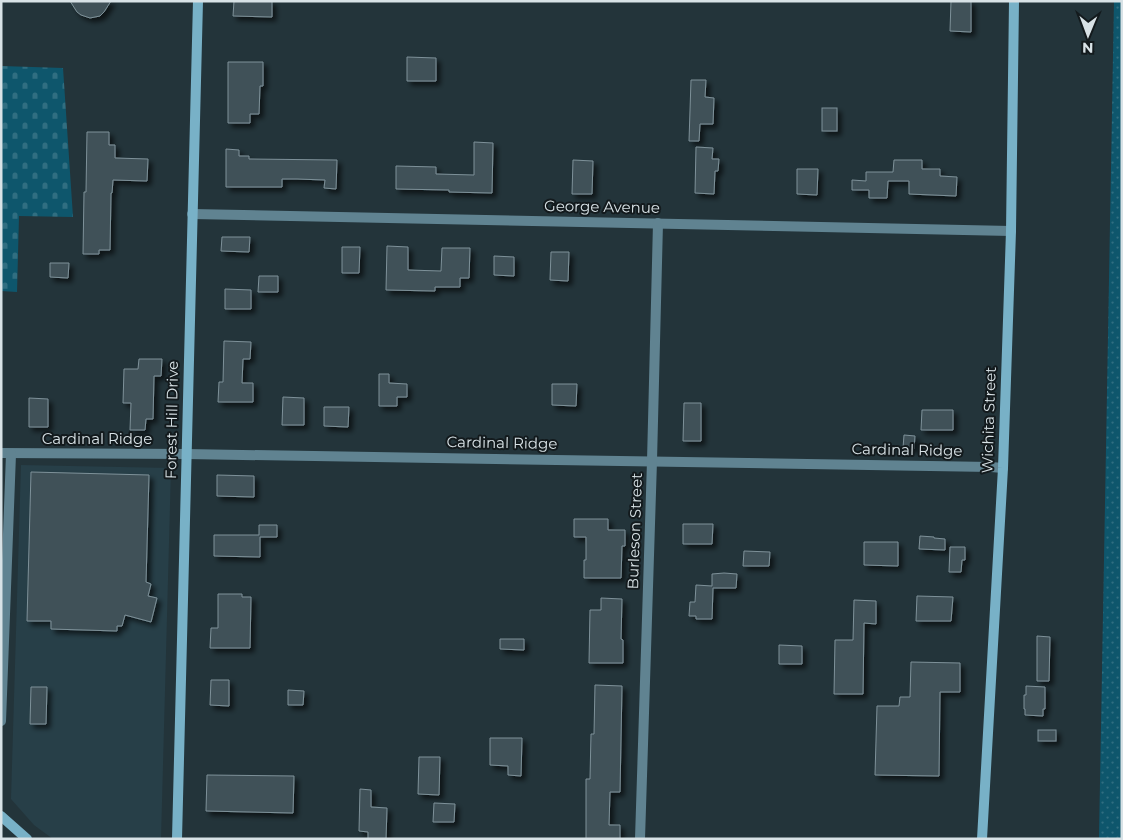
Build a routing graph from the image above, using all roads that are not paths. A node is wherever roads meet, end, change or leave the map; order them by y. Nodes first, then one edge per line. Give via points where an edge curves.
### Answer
1 (198, 1) edge
2 (1014, 1) edge
3 (192, 214) junction
4 (658, 223) junction
5 (1011, 231) junction
6 (6, 453) edge
7 (186, 454) junction
8 (652, 461) junction
9 (1003, 468) junction
10 (1, 721) edge
11 (1, 816) edge
12 (27, 839) edge
13 (176, 839) edge
14 (640, 839) edge
15 (982, 839) edge

1 - 3 street, Forest Hill Drive
2 - 5 street, Wichita Street
3 - 4 street, George Avenue
3 - 7 street, Forest Hill Drive
4 - 5 street, George Avenue
4 - 8 street, Burleson Street
5 - 9 street, Wichita Street
6 - 7 street, Cardinal Ridge
6 - 10 street
7 - 8 street, Cardinal Ridge
7 - 13 street, Forest Hill Drive
8 - 9 street, Cardinal Ridge
8 - 14 street, Burleson Street
9 - 15 street, Wichita Street
11 - 12 street

